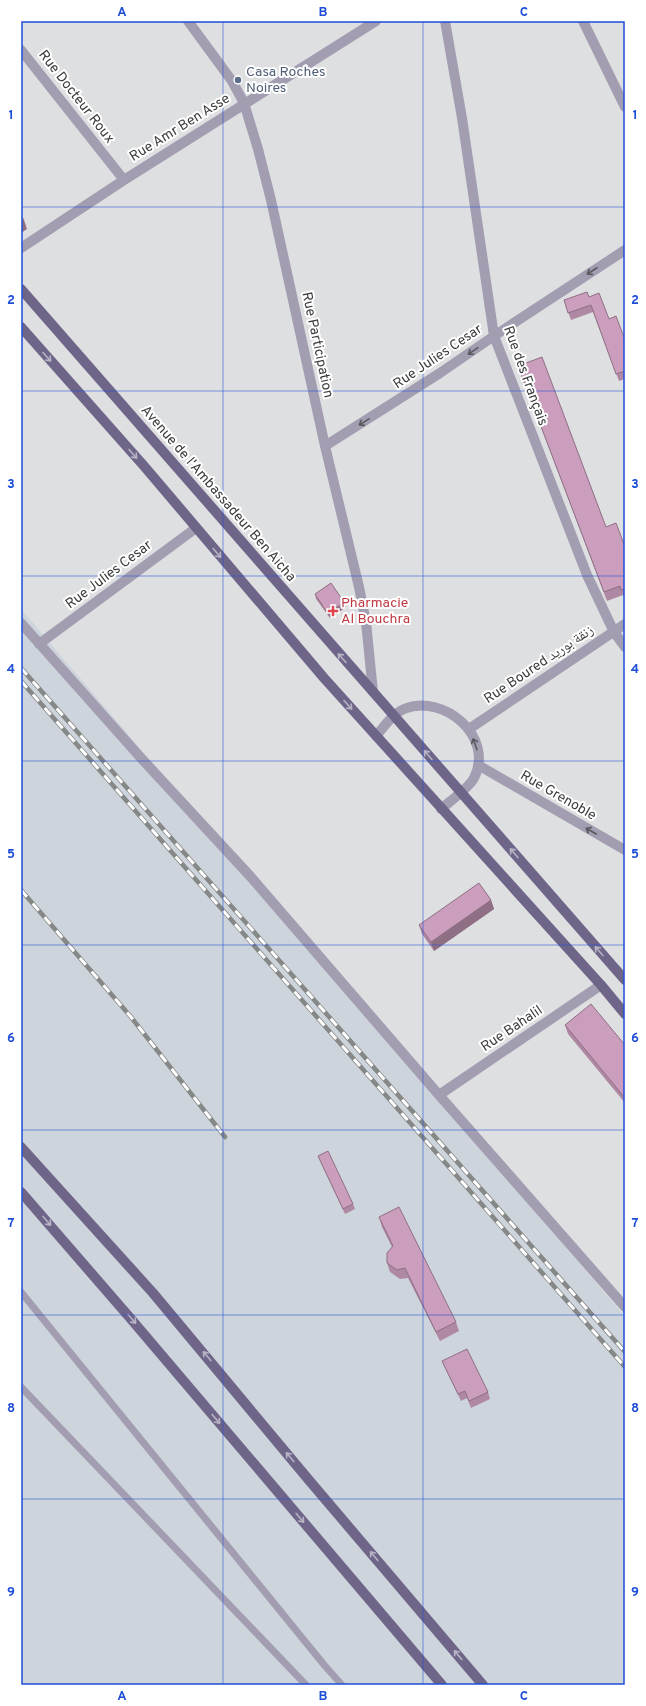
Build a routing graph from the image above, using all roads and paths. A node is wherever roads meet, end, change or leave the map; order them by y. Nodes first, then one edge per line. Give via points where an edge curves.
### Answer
1 (188, 21) edge
2 (376, 21) edge
3 (445, 21) edge
4 (583, 21) edge
5 (21, 50) edge
6 (244, 103) junction
7 (625, 107) edge
8 (124, 180) junction
9 (21, 248) edge
10 (625, 250) edge
11 (21, 289) edge
12 (21, 327) edge
13 (494, 336) junction
14 (325, 446) junction
15 (196, 528) junction
16 (21, 623) edge
17 (625, 624) edge
18 (614, 632) junction
19 (39, 644) junction
20 (625, 647) edge
21 (373, 692) junction
22 (394, 715) junction
23 (468, 729) junction
24 (376, 736) junction
25 (478, 765) junction
26 (460, 791) junction
27 (441, 809) junction
28 (625, 850) edge
29 (625, 980) edge
30 (601, 985) junction
31 (625, 1014) edge
32 (439, 1095) junction
33 (21, 1147) edge
34 (21, 1192) edge
35 (21, 1292) edge
36 (624, 1303) edge
37 (21, 1387) edge
38 (306, 1685) edge
39 (342, 1685) edge
40 (442, 1685) edge
41 (483, 1685) edge

1 - 6 street, Rue Participation via 232,81
2 - 6 street, Rue Amr Ben Asse
3 - 13 street, Rue des Français
4 - 7 street
5 - 8 street, Rue Docteur Roux
6 - 8 street, Rue Amr Ben Asse
6 - 14 street, Rue Participation via 271,200
8 - 9 street, Rue Amr Ben Asse
10 -> 13 street, Rue Julies Cesar
21 -> 11 main road, Avenue de l'Ambassadeur Ben Aicha
12 -> 15 main road
13 -> 14 street, Rue Julies Cesar via 440,374
13 - 18 street, Rue des Français via 569,532
14 - 21 street, Rue Participation via 366,622
15 - 19 street, Rue Julies Cesar
15 -> 24 main road
16 - 19 street
17 - 18 street, Rue Boured زنقة بوريد
18 - 20 street, Rue des Français
18 - 23 street, Rue Boured زنقة بوريد
19 - 32 street via 250,876
21 - 22 main road, Avenue de l'Ambassadeur Ben Aicha
22 - 23 street via 403,709 417,706 438,708 458,717
22 - 24 street
26 -> 22 main road, Avenue de l'Ambassadeur Ben Aicha
25 -> 23 street via 478,753
24 - 27 main road
25 - 26 street via 474,778
28 -> 25 street, Rue Grenoble
26 - 27 street
29 -> 26 main road, Avenue de l'Ambassadeur Ben Aicha
27 - 30 main road
30 - 31 main road
30 - 32 street, Rue Bahalil
32 - 36 street
41 -> 33 main road via 153,1293
34 -> 40 main road
35 - 39 lane
37 - 38 lane

